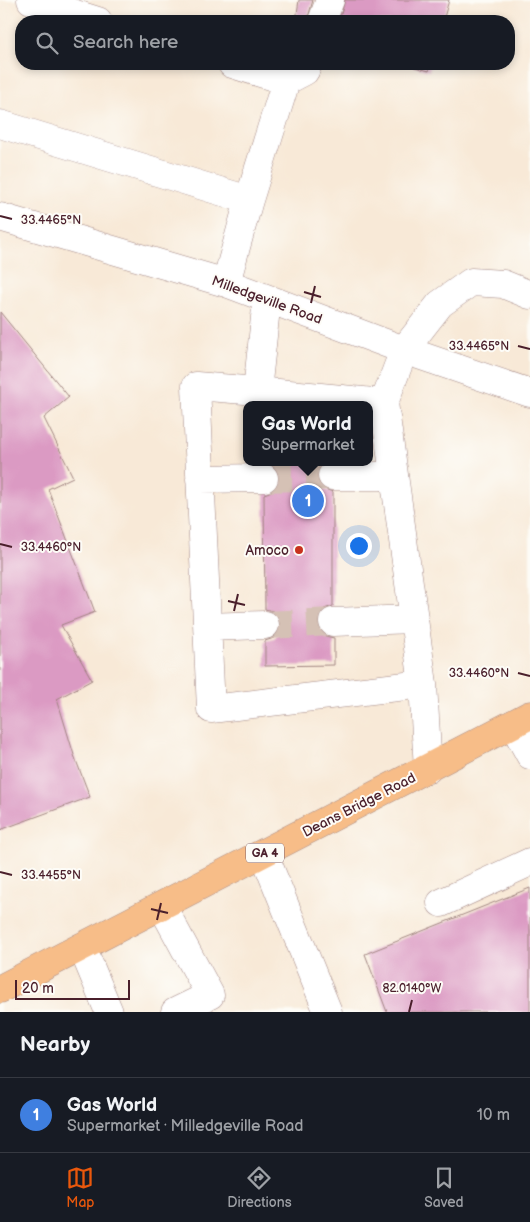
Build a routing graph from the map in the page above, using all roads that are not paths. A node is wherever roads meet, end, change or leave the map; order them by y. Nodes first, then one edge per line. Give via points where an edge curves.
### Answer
1 (31, 0) edge
2 (330, 0) edge
3 (79, 15) edge
4 (324, 15) edge
5 (251, 70) edge
6 (305, 70) edge
7 (286, 81) junction
8 (0, 124) edge
9 (248, 200) junction
10 (0, 217) edge
11 (226, 283) junction
12 (530, 295) edge
13 (267, 300) junction
14 (404, 350) junction
15 (257, 391) junction
16 (530, 393) edge
17 (363, 401) edge
18 (373, 402) edge
19 (384, 403) junction
20 (332, 476) tunnel mouth
21 (394, 476) junction
22 (264, 478) tunnel mouth
23 (200, 479) junction
24 (413, 619) junction
25 (334, 622) tunnel mouth
26 (265, 624) tunnel mouth
27 (208, 627) junction
28 (423, 684) junction
29 (522, 719) edge
30 (530, 755) edge
31 (428, 769) junction
32 (264, 854) junction
33 (530, 862) edge
34 (441, 903) dead end
35 (162, 906) junction
36 (82, 947) junction
37 (0, 989) edge
38 (109, 1012) edge
39 (175, 1012) edge
40 (328, 1012) edge

1 - 3 street
2 - 4 street
5 - 7 street
6 - 7 street
7 - 9 street
8 - 9 street
9 - 11 street
10 - 11 street, Milledgeville Road
11 - 13 street, Milledgeville Road
12 - 14 street via 503,284 471,282 440,304
13 - 14 street, Milledgeville Road
13 - 15 street
14 - 16 street, Milledgeville Road
14 - 19 street
15 - 17 street
15 - 23 street via 196,386
18 - 19 street
19 - 21 street
20 - 21 street
21 - 24 street
22 - 23 street
23 - 27 street
24 - 25 street
24 - 28 street
26 - 27 street
27 - 28 street via 211,709
28 - 31 street
29 - 30 street
29 - 31 main road, Deans Bridge Road / GA 4
31 - 32 main road, Deans Bridge Road / GA 4
32 - 35 main road, Deans Bridge Road / GA 4
32 - 40 street
33 - 34 street
35 - 36 main road, Deans Bridge Road / GA 4
35 - 39 street via 210,995
36 - 37 main road, Deans Bridge Road / GA 4
36 - 38 street

